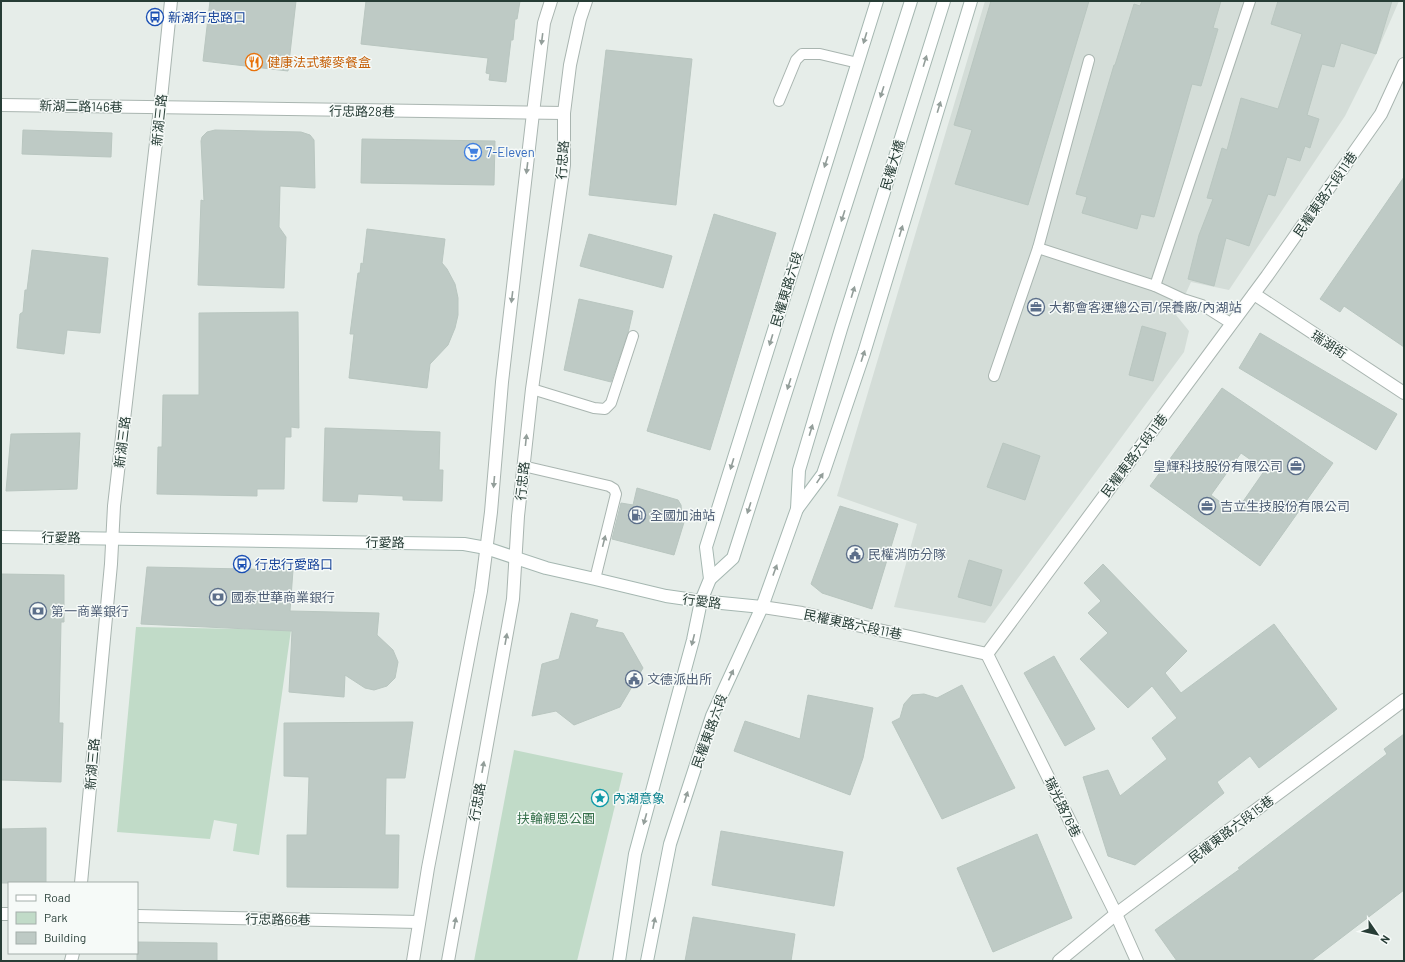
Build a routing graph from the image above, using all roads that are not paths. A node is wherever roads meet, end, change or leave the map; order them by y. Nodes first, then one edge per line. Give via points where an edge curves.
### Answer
1 (171, 1) edge
2 (551, 1) edge
3 (586, 1) edge
4 (877, 1) edge
5 (910, 1) edge
6 (944, 1) edge
7 (971, 1) edge
8 (1250, 1) edge
9 (1089, 60) dead end
10 (858, 63) junction
11 (1404, 64) edge
12 (779, 102) dead end
13 (1, 105) edge
14 (160, 108) junction
15 (533, 113) junction
16 (564, 113) junction
17 (1038, 248) junction
18 (1155, 286) junction
19 (1254, 294) junction
20 (1232, 324) junction
21 (841, 329) joint
22 (633, 336) dead end
23 (994, 376) dead end
24 (532, 389) junction
25 (1404, 392) edge
26 (523, 466) junction
27 (797, 510) junction
28 (1, 537) edge
29 (113, 538) junction
30 (486, 548) junction
31 (516, 557) junction
32 (595, 579) junction
33 (710, 579) junction
34 (702, 602) junction
35 (762, 607) junction
36 (987, 654) junction
37 (1404, 700) edge
38 (81, 882) edge
39 (1116, 914) junction
40 (138, 916) edge
41 (419, 922) junction
42 (413, 961) edge
43 (448, 961) edge
44 (619, 961) edge
45 (647, 961) edge
46 (1059, 961) edge
47 (1137, 961) edge

1 - 14 street, 新湖三路
2 -> 15 street via 544,23
3 - 16 street, 行忠路 via 570,65
4 -> 10 street, 民權東路六段
5 -> 33 street, 民權東路六段 via 733,558
21 -> 6 street, 民權大橋
27 -> 7 street, 民權東路六段 via 823,474 864,353
8 - 18 lane
9 - 17 lane
10 - 12 lane via 820,54 802,54 796,60
10 -> 33 street, 民權東路六段 via 706,547
11 - 19 street, 民權東路六段11巷 via 1381,114
13 - 14 street, 新湖二路146巷
14 - 15 street, 行忠路28巷
14 - 29 street, 新湖三路 via 114,506
15 - 16 street, 行忠路28巷
15 -> 30 street
16 - 24 street, 行忠路 via 564,165
17 - 18 lane
17 - 23 lane
18 - 20 lane via 1202,305
19 - 20 street, 民權東路六段11巷
19 - 25 street, 瑞湖街
20 - 36 street, 民權東路六段11巷
27 -> 21 street, 民權東路六段 via 799,470
22 - 24 lane via 611,403 605,409
26 -> 24 street, 行忠路
26 - 31 street, 行忠路
32 -> 26 lane via 616,494 614,489
35 -> 27 street, 民權東路六段
28 - 29 street, 行愛路
29 - 30 street, 行愛路 via 464,544
29 - 38 street, 新湖三路
30 - 31 street, 行愛路
30 - 41 street via 481,591
31 - 32 street, 行愛路 via 546,568
43 -> 31 street, 行忠路 via 513,599
32 - 34 street, 行愛路
33 - 34 street, 民權東路六段
34 - 35 street, 行愛路
34 -> 44 street, 民權東路六段 via 635,854
35 - 36 street, 民權東路六段11巷 via 802,613
45 -> 35 street, 民權東路六段 via 670,844 712,716
36 - 39 street, 瑞光路76巷
37 - 39 street, 民權東路六段15巷
39 - 46 street, 民權東路六段15巷
39 - 47 street, 瑞光路76巷
40 - 41 street, 行忠路66巷
41 - 42 street

